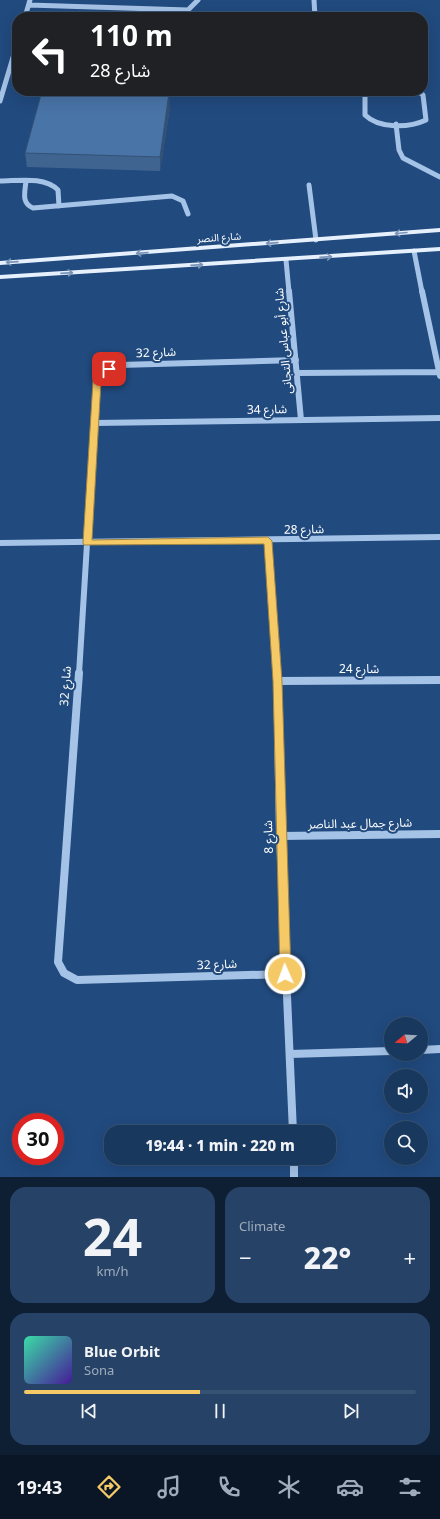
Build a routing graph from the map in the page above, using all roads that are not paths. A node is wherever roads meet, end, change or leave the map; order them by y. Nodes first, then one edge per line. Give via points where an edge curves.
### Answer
1 (30, 0) edge
2 (198, 0) edge
3 (314, 0) edge
4 (29, 5) junction
5 (188, 10) joint
6 (27, 12) edge
7 (315, 12) edge
8 (12, 60) edge
9 (0, 76) edge
10 (7, 77) junction
11 (365, 96) edge
12 (423, 96) edge
13 (0, 101) edge
14 (396, 124) junction
15 (440, 177) edge
16 (0, 181) edge
17 (26, 181) junction
18 (310, 185) dead end
19 (59, 206) junction
20 (188, 214) dead end
21 (440, 230) edge
22 (316, 240) junction
23 (440, 249) edge
24 (414, 251) junction
25 (286, 260) junction
26 (0, 263) edge
27 (0, 277) edge
28 (296, 360) junction
29 (297, 373) junction
30 (440, 374) edge
31 (440, 418) edge
32 (301, 420) junction
33 (94, 423) junction
34 (440, 537) edge
35 (268, 541) junction
36 (0, 542) edge
37 (88, 543) junction
38 (440, 680) edge
39 (278, 681) junction
40 (440, 834) edge
41 (280, 836) junction
42 (285, 974) junction
43 (440, 1049) edge
44 (428, 1050) edge
45 (384, 1051) edge
46 (290, 1054) junction
47 (292, 1125) edge
48 (294, 1165) edge
49 (294, 1177) edge

1 - 4 street
2 - 5 street
3 - 7 street
4 - 5 street
4 - 6 street
8 - 10 street
9 - 10 street
10 - 13 street
11 - 14 street via 367,118 378,124
12 - 14 street via 426,120 413,125
14 - 15 street via 402,157 413,164 432,170
16 - 17 street
17 - 19 street via 44,182 57,188
17 - 19 street via 24,200 28,206
18 - 22 street
19 - 20 street via 172,196 184,200
21 -> 22 main road, شارع النصر
22 -> 26 main road, شارع النصر
23 - 24 main road
25 -> 24 main road
24 - 30 street
27 -> 25 main road
25 - 28 street, شارع أبو عباس التجانى
28 - 29 street, شارع أبو عباس التجانى
28 - 33 street, شارع 32 via 118,365 101,374 97,381
29 - 30 street
29 - 32 street, شارع أبو عباس التجانى
31 - 32 street, شارع 34
32 - 33 street, شارع 34
33 - 37 street, شارع 32
34 - 35 street, شارع 28
35 - 37 street, شارع 28
35 - 39 street, شارع 8
36 - 37 street, شارع 28
37 - 42 street, شارع 32 via 58,962 64,973 77,980
38 - 39 street, شارع 24
39 - 41 street, شارع 8
40 - 41 street, شارع جمال عبد الناصر
41 - 42 street, شارع 8
42 - 46 street, شارع 8
43 - 44 street
45 - 46 street
46 - 47 street, شارع 8
48 - 49 street

